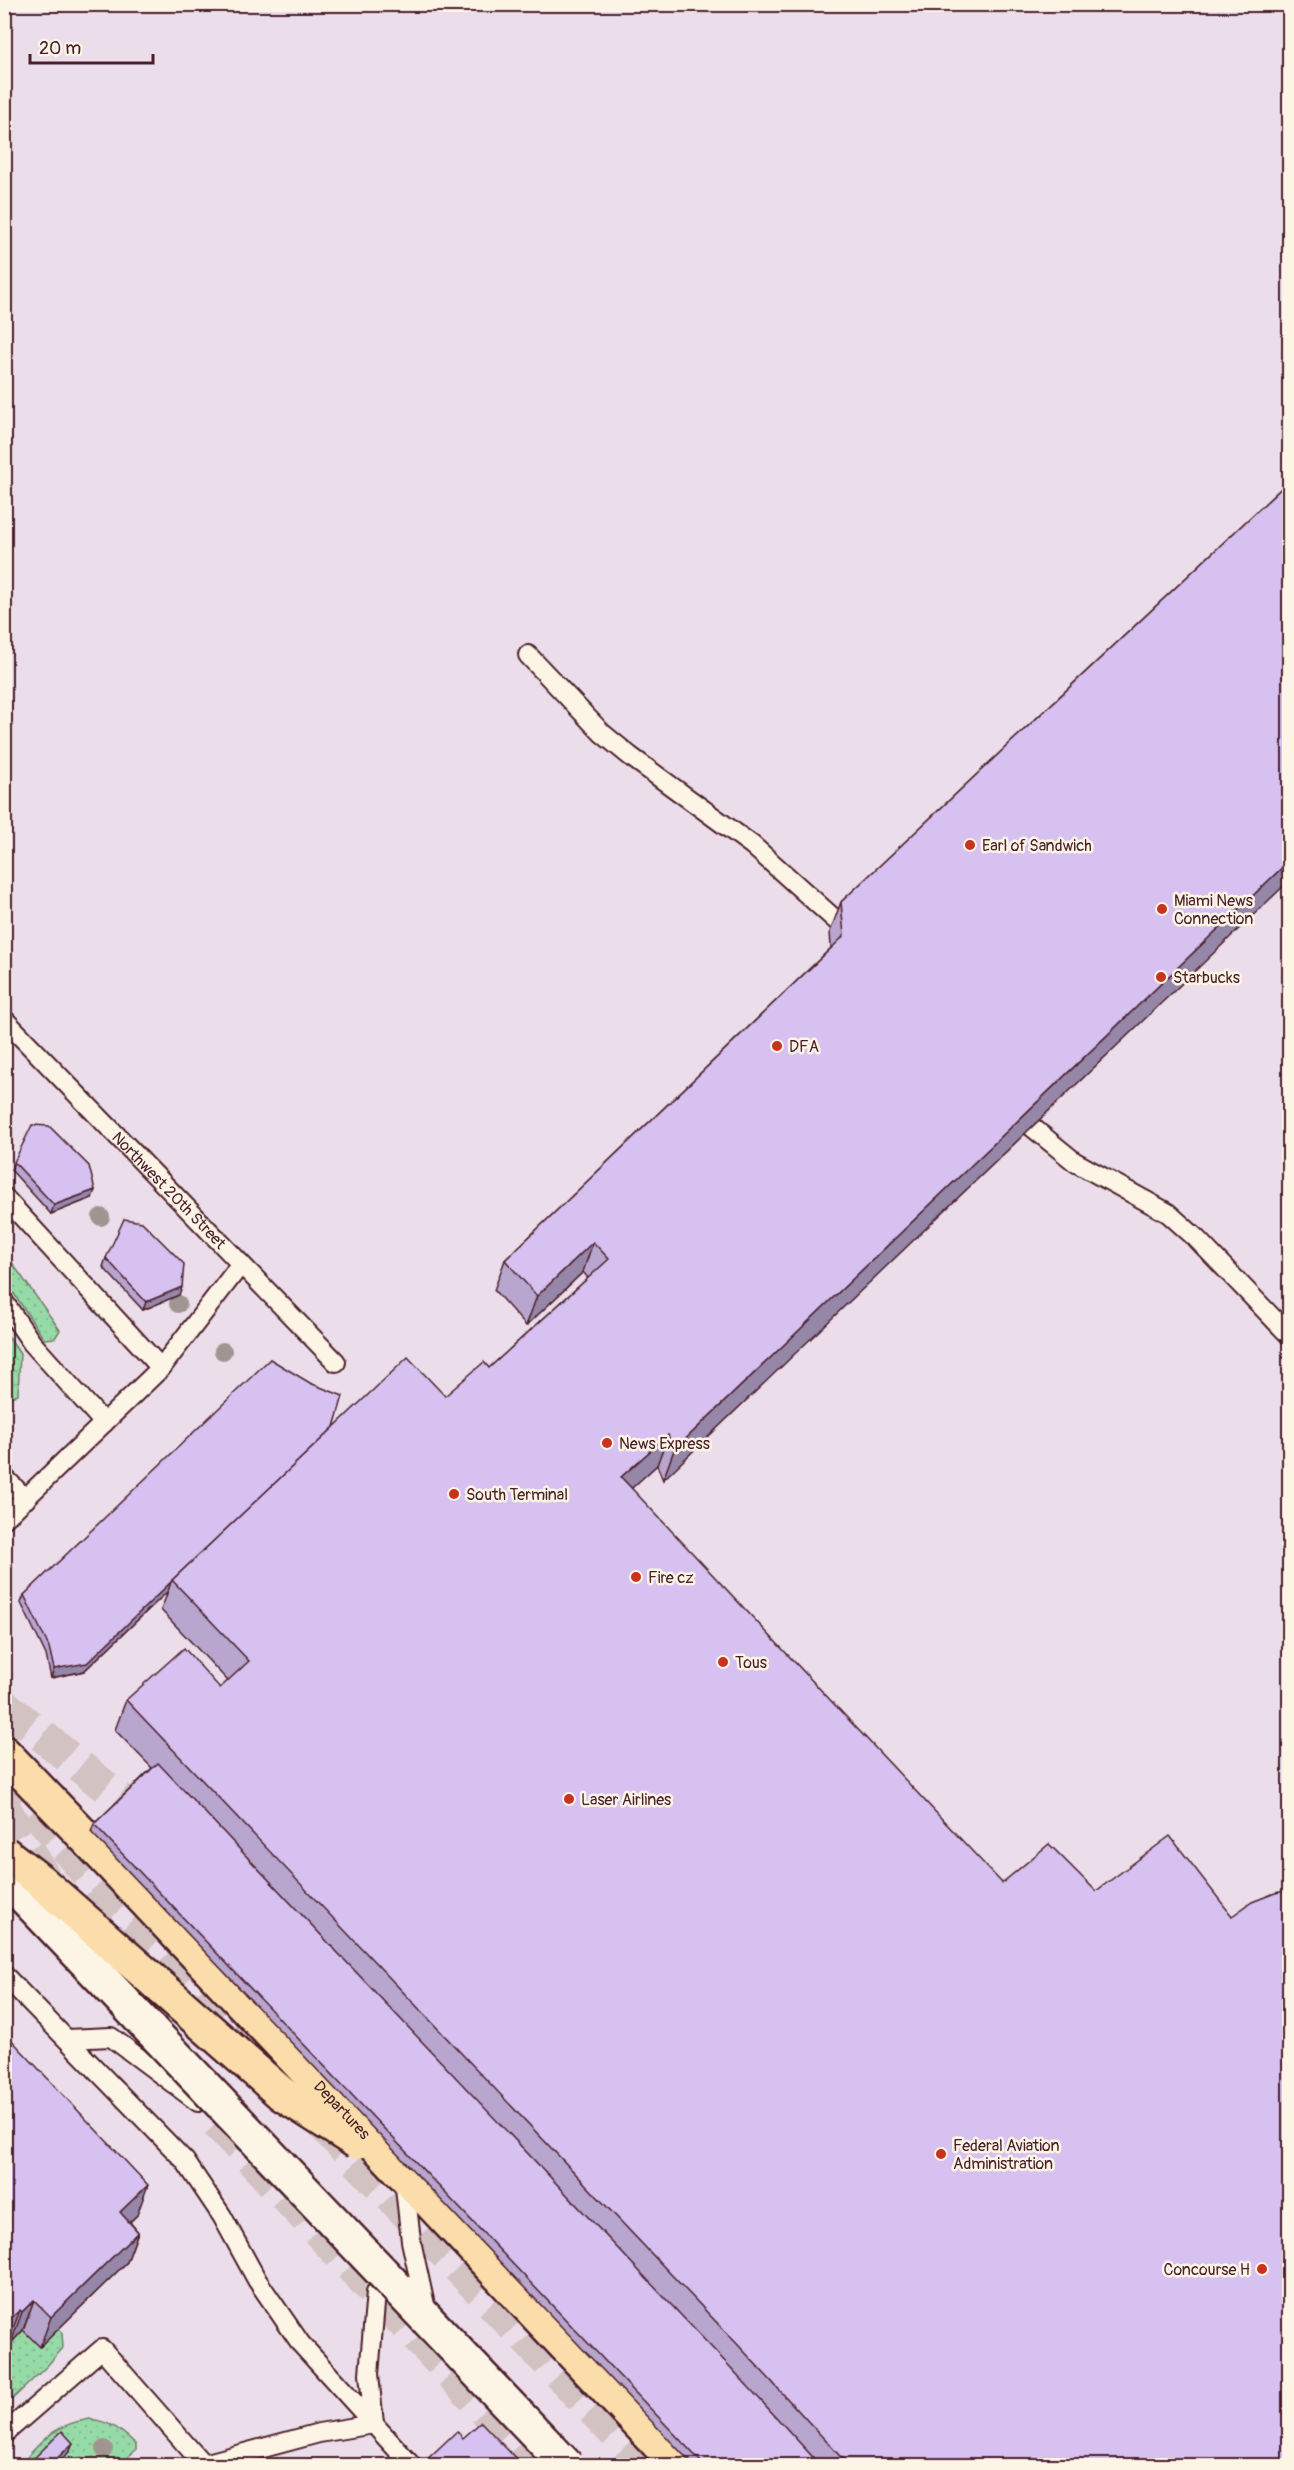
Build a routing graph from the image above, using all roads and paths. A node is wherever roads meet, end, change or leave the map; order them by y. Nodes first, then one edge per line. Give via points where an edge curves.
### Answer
1 (528, 655) dead end
2 (839, 923) edge
3 (4, 1018) edge
4 (1032, 1127) edge
5 (4, 1197) edge
6 (241, 1264) junction
7 (4, 1302) edge
8 (1290, 1336) edge
9 (336, 1362) dead end
10 (161, 1368) junction
11 (104, 1423) junction
12 (4, 1477) edge
13 (26, 1499) junction
14 (4, 1519) edge
15 (4, 1753) edge
16 (4, 1852) edge
17 (4, 1876) edge
18 (4, 1975) edge
19 (67, 2039) junction
20 (198, 2102) dead end
21 (404, 2173) junction
22 (376, 2292) dead end
23 (429, 2322) junction
24 (374, 2424) junction
25 (4, 2434) edge
26 (198, 2464) edge
27 (412, 2466) edge
28 (567, 2466) edge
29 (680, 2466) edge

1 - 2 lane via 602,733 752,845
3 - 6 lane, Northwest 20th Street
4 - 8 lane via 1075,1162 1168,1213
5 - 10 lane
6 - 9 lane, Northwest 20th Street
6 - 10 lane
7 - 11 lane via 32,1343
10 - 11 lane
11 - 13 lane
12 - 13 lane
13 - 14 lane
15 - 21 main road, Departures, bridge
16 - 21 main road, bridge via 282,2094
17 - 23 main road, bridge
18 - 19 lane
19 - 20 lane via 111,2037
19 - 24 lane via 185,2161 301,2344
21 - 23 lane, bridge via 411,2241
21 - 29 main road, Departures, bridge
22 - 24 lane via 369,2374
23 - 28 main road, bridge
24 - 26 lane via 319,2433
24 - 27 lane
25 - 26 lane via 102,2349

